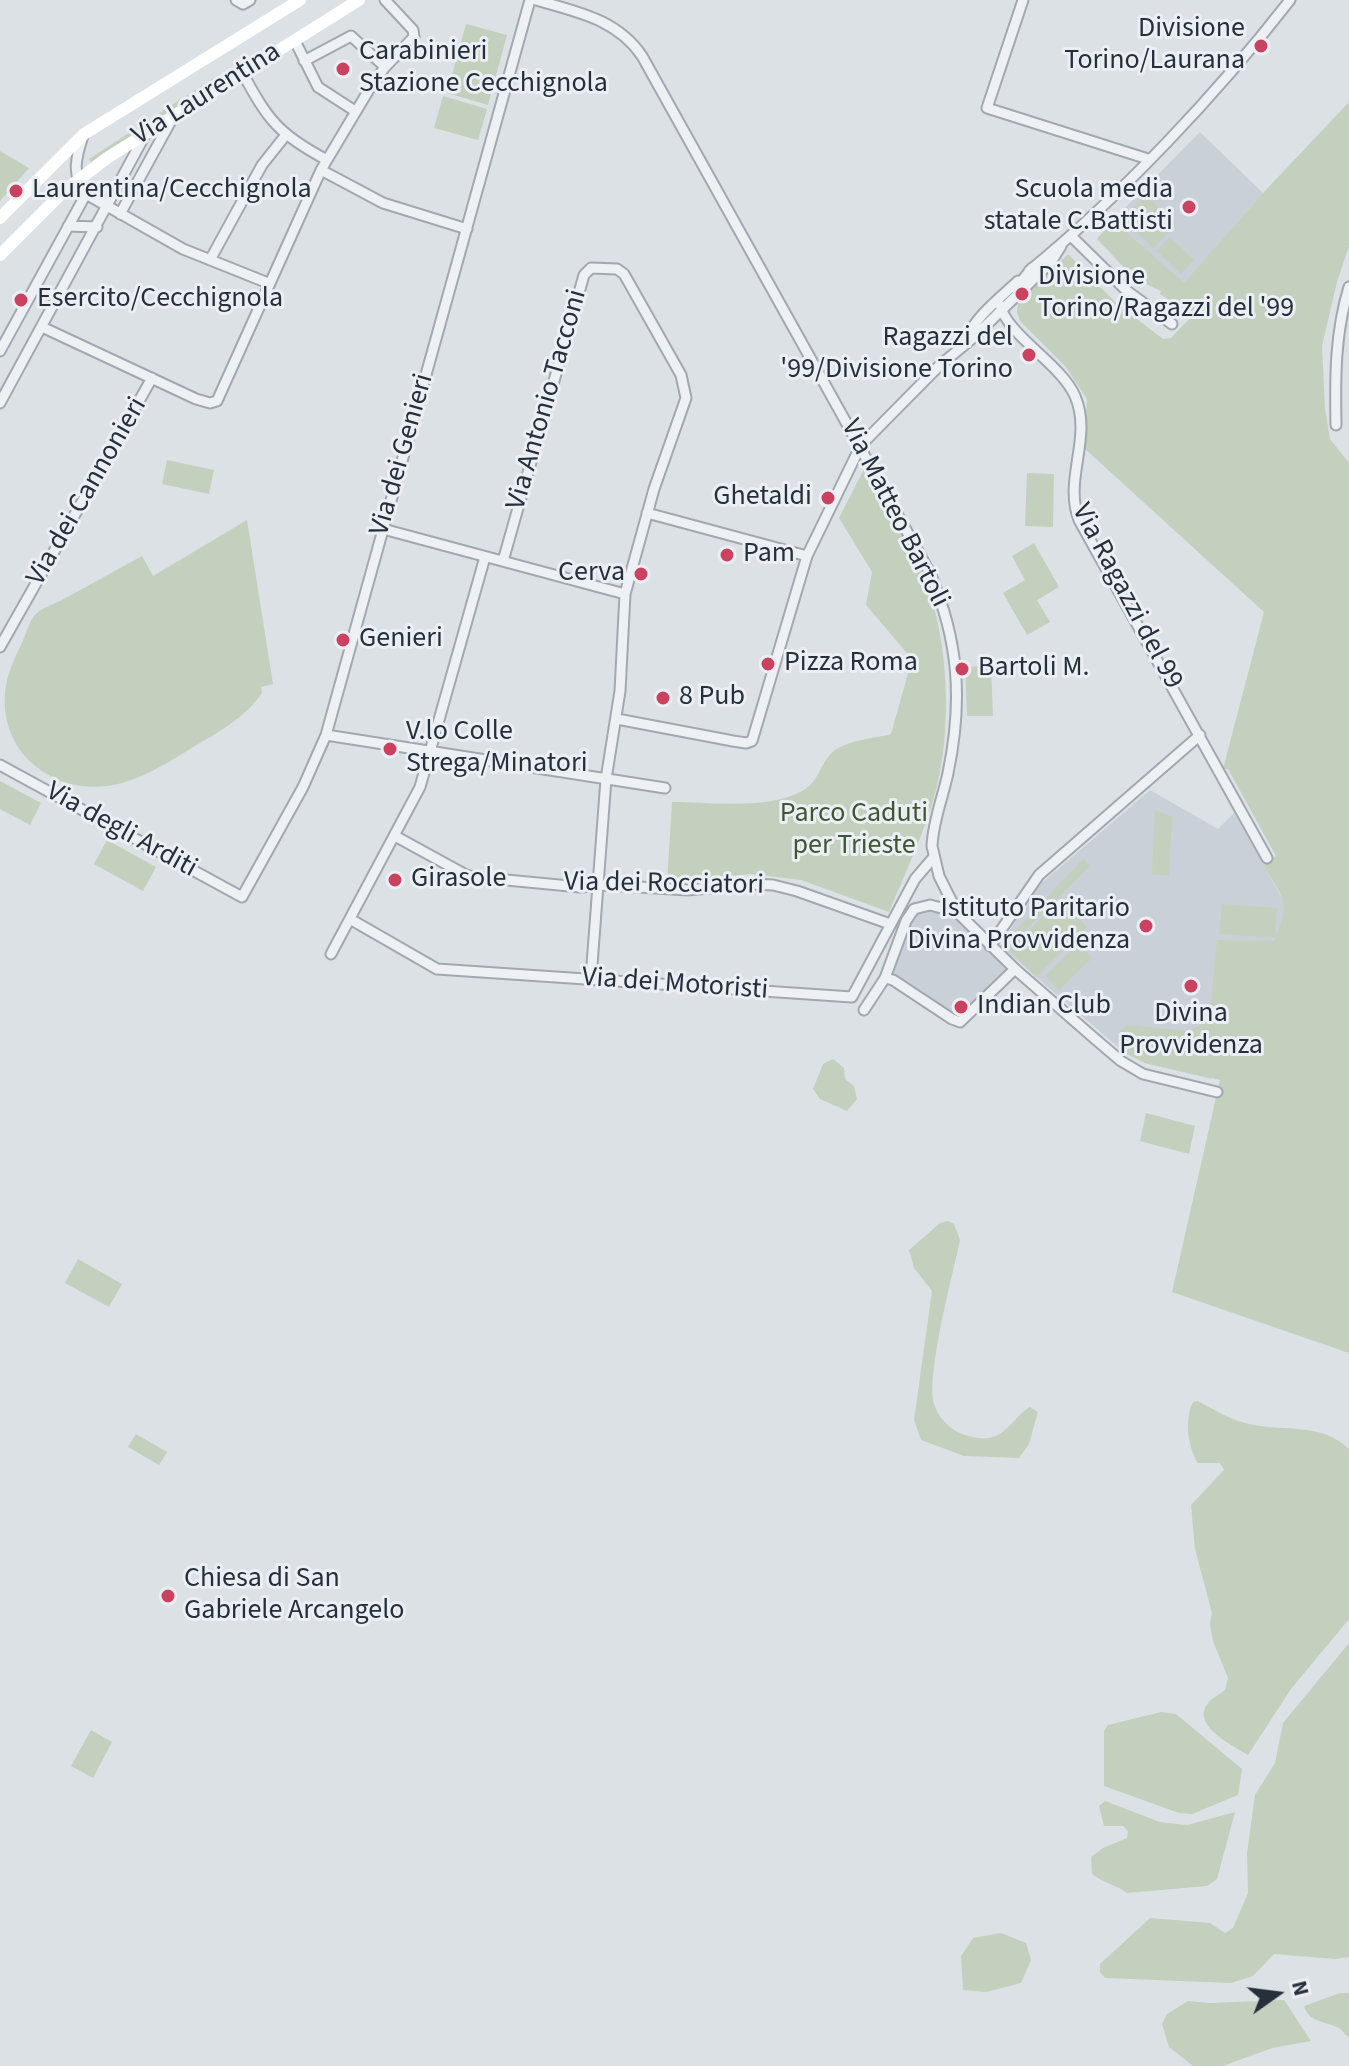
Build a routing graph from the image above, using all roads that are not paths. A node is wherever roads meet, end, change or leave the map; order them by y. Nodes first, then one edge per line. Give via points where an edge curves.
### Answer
1 (236, 0) edge
2 (250, 0) edge
3 (300, 0) edge
4 (339, 0) edge
5 (359, 0) edge
6 (385, 0) edge
7 (533, 0) edge
8 (1023, 0) edge
9 (1290, 0) edge
10 (338, 14) junction
11 (295, 41) junction
12 (304, 61) junction
13 (385, 67) junction
14 (242, 72) junction
15 (355, 111) junction
16 (175, 114) junction
17 (147, 132) junction
18 (84, 134) junction
19 (285, 136) junction
20 (1148, 159) junction
21 (324, 165) junction
22 (78, 180) junction
23 (86, 194) junction
24 (107, 207) junction
25 (120, 214) junction
26 (0, 218) edge
27 (68, 226) junction
28 (97, 227) junction
29 (467, 229) junction
30 (1071, 236) junction
31 (1061, 246) junction
32 (0, 255) edge
33 (210, 260) junction
34 (1032, 268) junction
35 (268, 283) junction
36 (1349, 287) edge
37 (1002, 310) junction
38 (1172, 324) dead end
39 (42, 327) junction
40 (966, 341) junction
41 (0, 351) edge
42 (152, 378) junction
43 (0, 403) edge
44 (1336, 425) dead end
45 (861, 445) junction
46 (647, 513) junction
47 (383, 529) junction
48 (807, 556) junction
49 (485, 557) junction
50 (503, 561) junction
51 (625, 594) junction
52 (0, 647) edge
53 (617, 719) junction
54 (326, 735) junction
55 (1200, 735) junction
56 (430, 750) junction
57 (0, 765) edge
58 (606, 779) junction
59 (665, 788) dead end
60 (395, 836) junction
61 (933, 858) junction
62 (1267, 858) dead end
63 (599, 887) junction
64 (242, 897) joint
65 (957, 912) junction
66 (350, 919) junction
67 (890, 924) junction
68 (990, 946) junction
69 (331, 954) dead end
70 (1015, 969) junction
71 (591, 978) junction
72 (885, 978) junction
73 (864, 1010) dead end
74 (1217, 1092) dead end

1 - 2 street
3 - 18 main road, Via Laurentina
4 - 10 street
5 - 10 main road, Via Laurentina
6 - 13 street via 415,32
7 - 29 street, Via dei Genieri
7 - 45 street, Via Matteo Bartoli via 604,20 638,49
8 - 20 street via 987,108
9 - 20 street
10 - 11 main road, Via Laurentina
11 - 12 street
11 - 14 main road, Via Laurentina
12 - 13 street via 351,36
12 - 15 street via 321,89
13 - 15 street
14 - 16 main road, Via Laurentina
14 - 19 street
15 - 21 street
16 - 17 main road, Via Laurentina
16 - 25 street
17 - 22 main road, Via Laurentina
17 - 24 street
18 - 22 street via 76,159
18 - 26 main road, Via Laurentina
19 - 21 street
19 - 33 street via 262,165
20 - 30 street
21 - 29 street via 389,206
21 - 35 street
22 - 23 street
22 - 32 main road, Via Laurentina
23 - 24 street
23 - 27 street
24 - 25 street
24 - 28 street
25 - 33 street
27 - 28 street
27 - 41 street
28 - 39 street
29 - 47 street, Via dei Genieri
30 - 31 street
30 - 38 street via 1127,291
31 - 34 street
31 - 37 street
33 - 35 street
34 - 37 street via 1000,305
34 - 40 street via 990,308
35 - 42 street via 217,401 196,399
36 - 44 street via 1335,354
37 - 40 street
37 - 55 street, Via Ragazzi del 99 via 1065,379 1076,399 1081,430 1072,486 1076,511
39 - 42 street
39 - 43 street
40 - 45 street
42 - 52 street, Via dei Cannonieri
45 - 48 street
45 - 61 street, Via Matteo Bartoli via 930,573 954,654 958,692 953,748 933,831
46 - 48 street
46 - 50 street, Via Antonio Tacconi via 685,402 681,375 622,272 589,269
46 - 51 street
47 - 49 street
47 - 54 street, Via dei Genieri
48 - 53 street via 752,741
49 - 50 street
49 - 56 street
50 - 51 street
51 - 53 street
53 - 58 street
54 - 56 street
54 - 64 street, Via dei Genieri via 308,779
55 - 62 street, Via Ragazzi del 99
55 - 68 street via 1039,875
56 - 58 street
56 - 60 street via 420,787
57 - 64 street, Via degli Arditi
58 - 59 street
58 - 63 street
60 - 63 street, Via dei Rocciatori via 466,875
60 - 66 street
61 - 65 street, Via Matteo Bartoli
61 - 67 street, Via dei Motoristi
63 - 67 street, Via dei Rocciatori via 688,890 773,885
63 - 71 street
65 - 68 street, Via Matteo Bartoli
65 - 72 street via 930,905 914,909
66 - 69 street
66 - 71 street, Via dei Motoristi via 437,969
67 - 71 street, Via dei Motoristi via 852,997
68 - 70 street, Via Matteo Bartoli
70 - 72 street via 960,1022
70 - 74 street, Via Matteo Bartoli via 1143,1074
72 - 73 street

